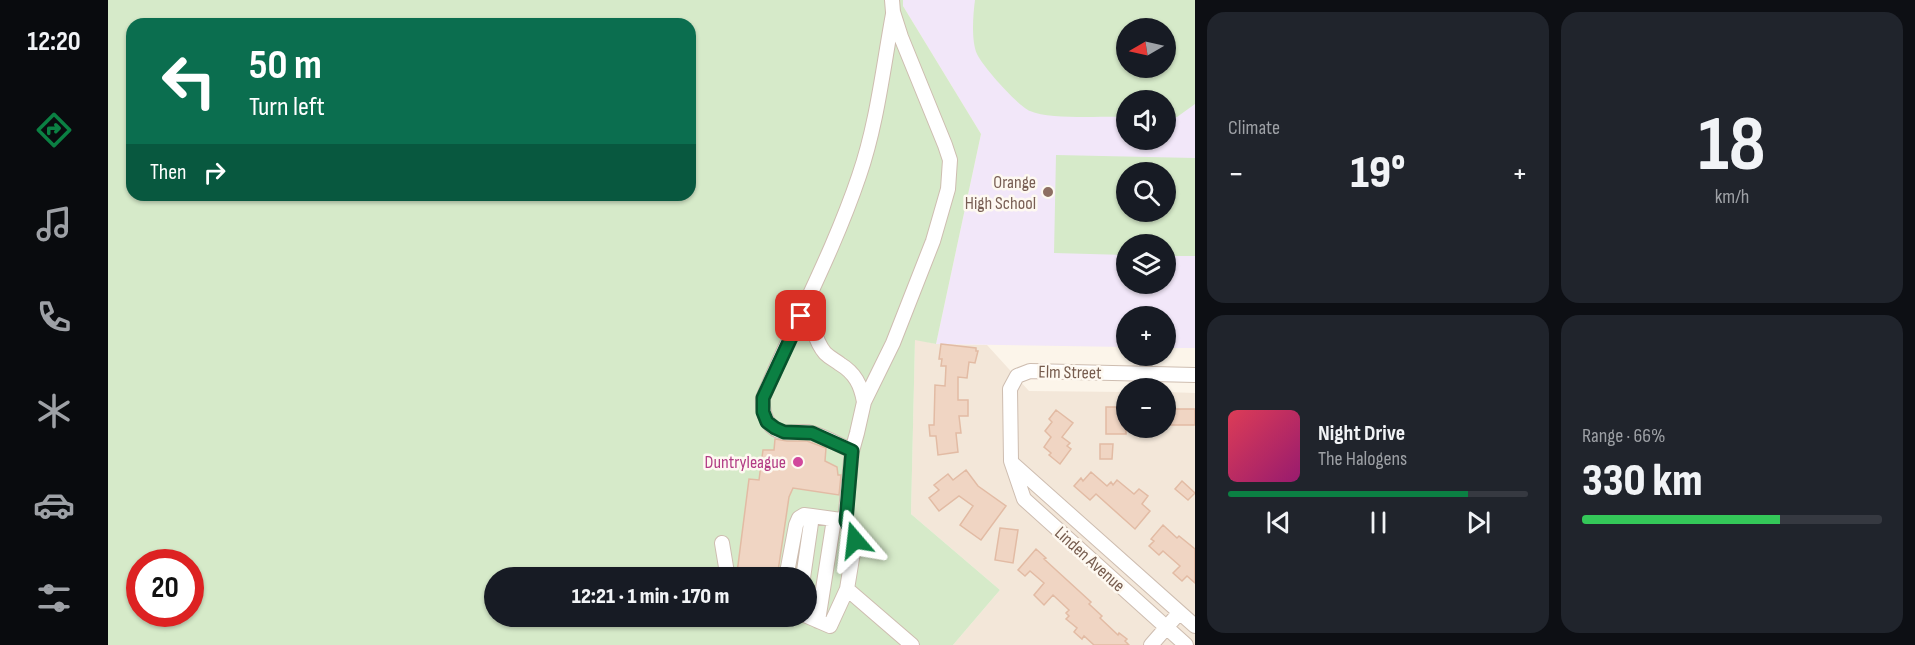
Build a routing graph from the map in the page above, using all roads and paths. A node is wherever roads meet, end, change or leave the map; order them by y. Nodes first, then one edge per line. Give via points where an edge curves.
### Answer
1 (893, 6) edge
2 (809, 300) junction
3 (1195, 375) edge
4 (1017, 376) joint
5 (864, 402) junction
6 (852, 451) junction
7 (1011, 461) junction
8 (812, 516) junction
9 (840, 520) junction
10 (1096, 537) junction
11 (723, 543) dead end
12 (1083, 552) junction
13 (726, 567) edge
14 (788, 567) edge
15 (805, 567) edge
16 (847, 589) junction
17 (817, 601) edge
18 (1179, 613) junction
19 (817, 621) edge
20 (1195, 626) edge
21 (1166, 628) junction
22 (912, 645) edge
23 (1151, 645) edge
24 (1186, 645) edge

1 - 2 street via 871,135 860,175
1 - 5 street via 950,159 950,170 933,242 893,343
2 - 5 street via 821,348 859,382
2 - 6 street via 763,398 763,412 767,422 784,432 812,433
3 - 4 street, Elm Street via 1030,372
4 - 7 street, Linden Avenue via 1010,389
5 - 6 street
6 - 9 street
7 - 10 street, Linden Avenue
7 - 12 street, Linden Avenue via 1024,499
8 - 9 street
8 - 14 street via 799,518
8 - 15 street
9 - 16 street via 855,540
9 - 17 street
10 - 12 street
10 - 18 street, Linden Avenue
11 - 13 street
12 - 21 street, Linden Avenue
16 - 19 street via 830,626
16 - 22 street
18 - 20 street, Linden Avenue
18 - 21 street
21 - 23 street
21 - 24 street, Linden Avenue

